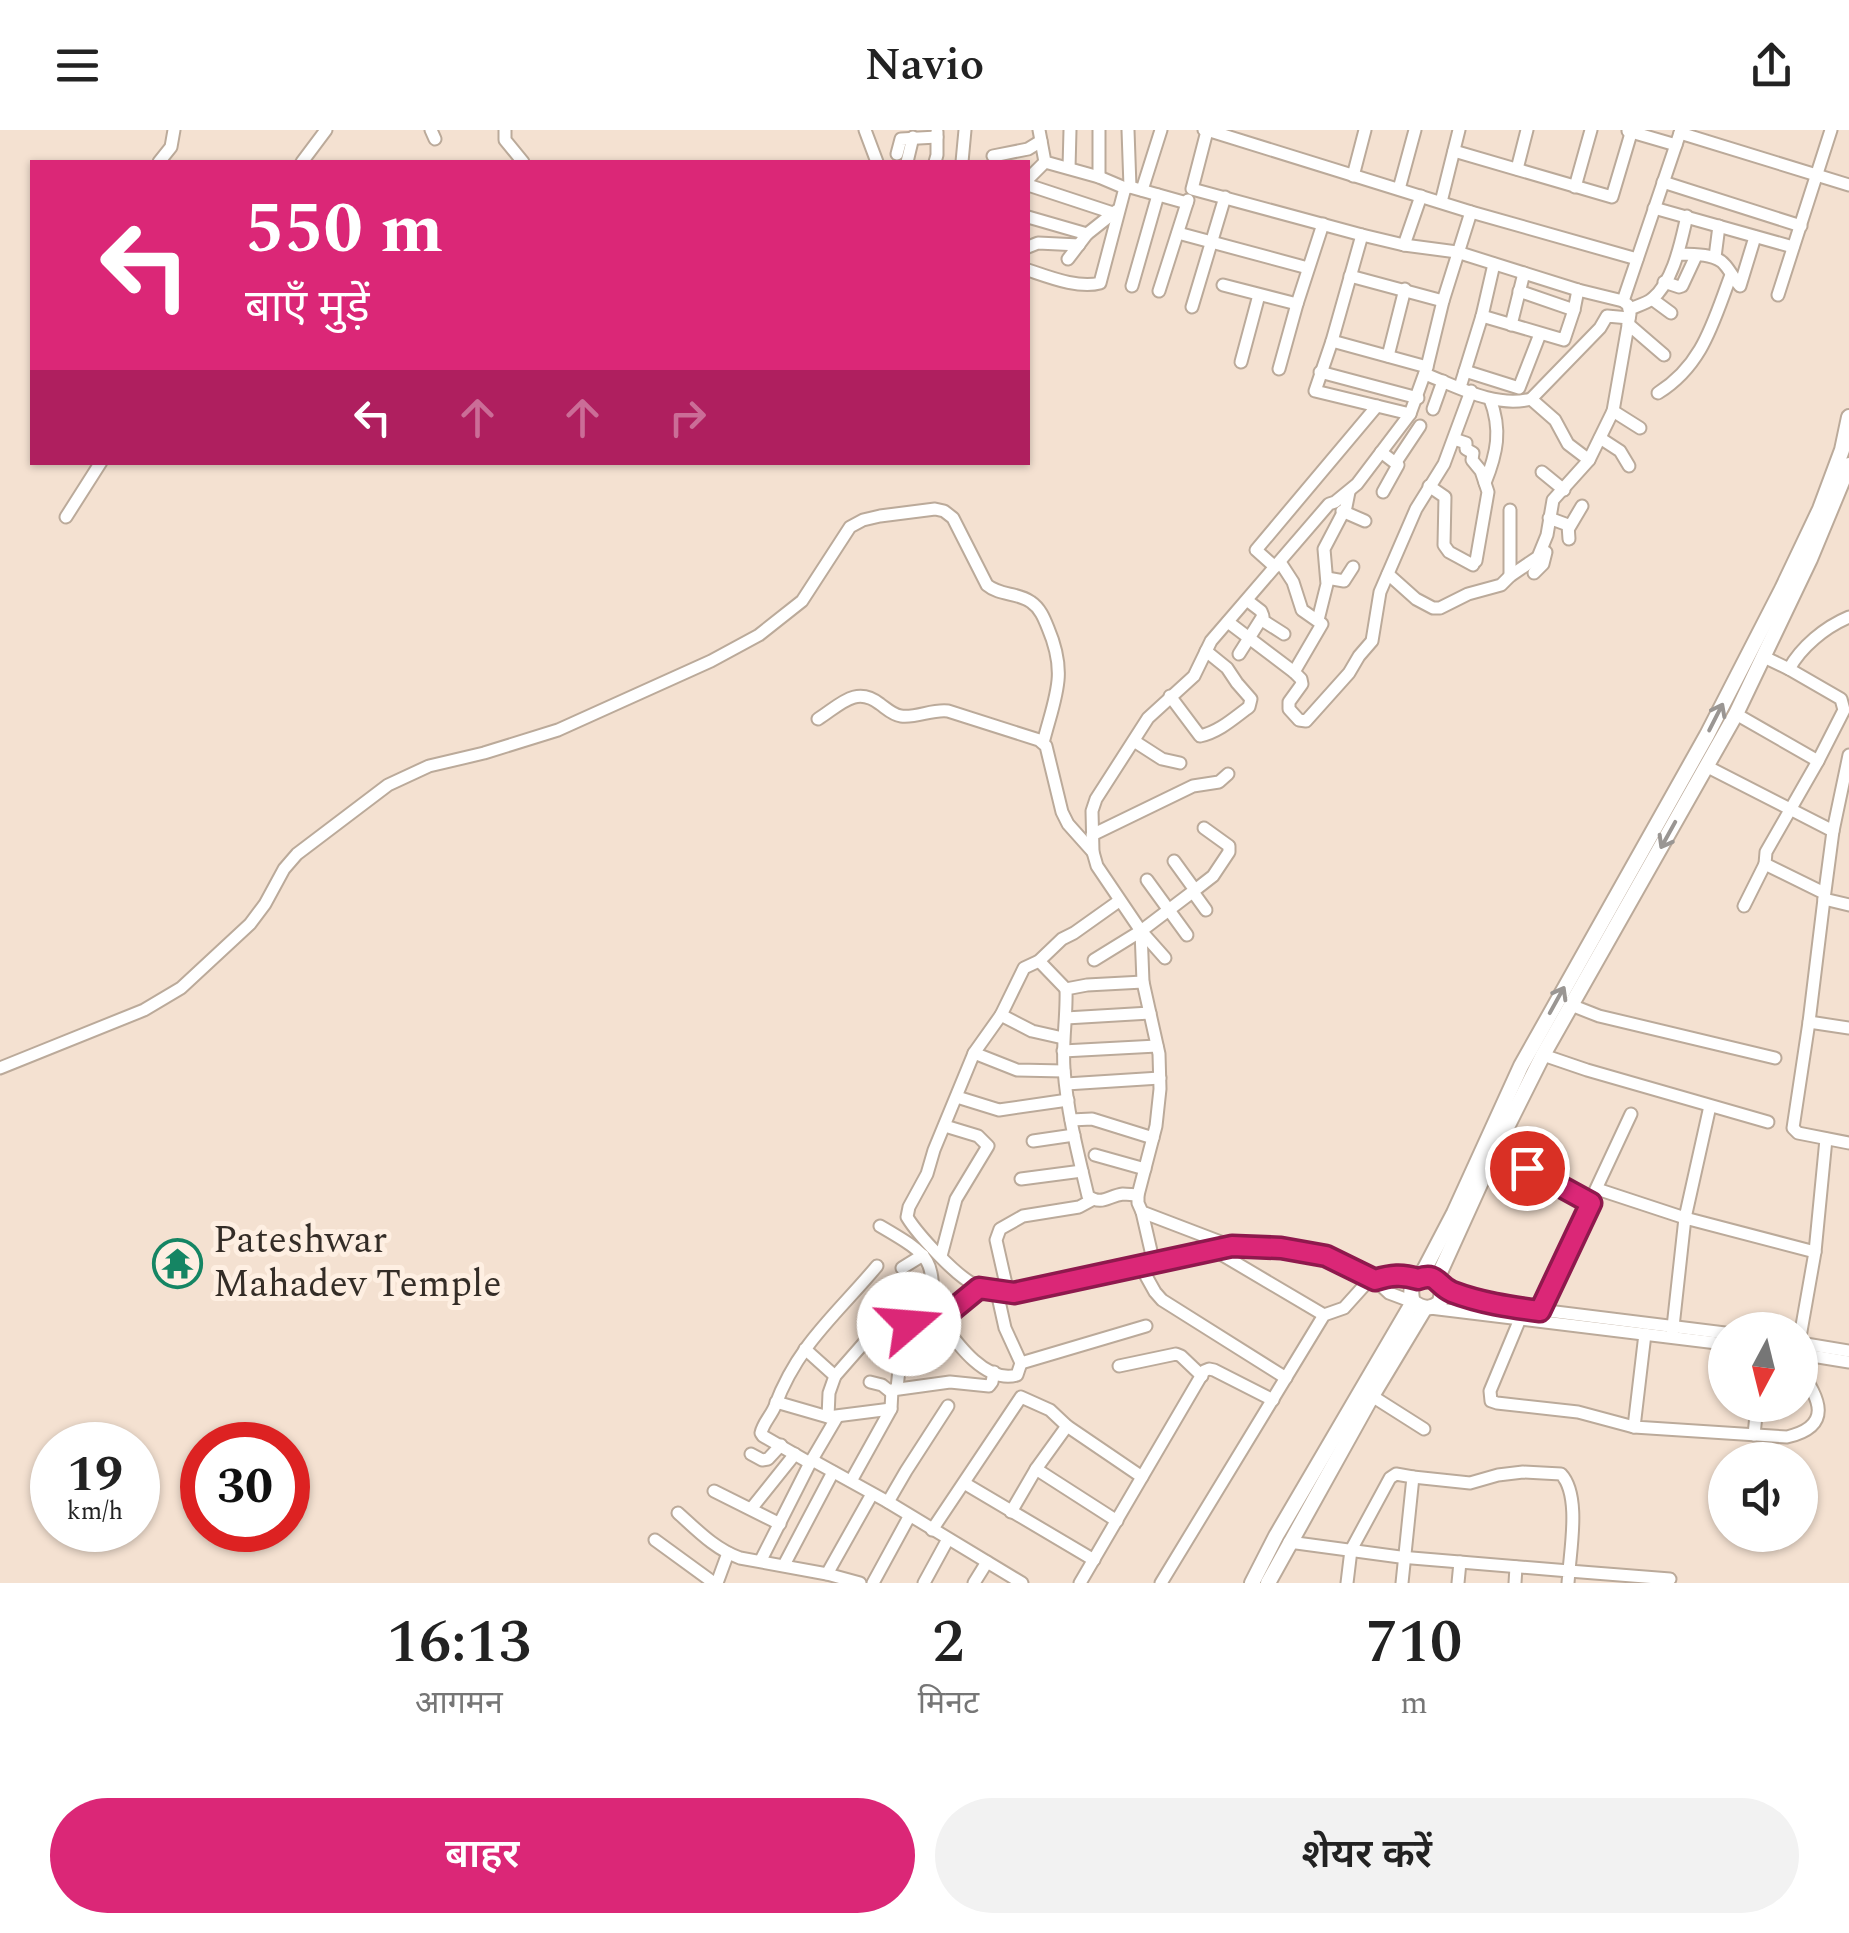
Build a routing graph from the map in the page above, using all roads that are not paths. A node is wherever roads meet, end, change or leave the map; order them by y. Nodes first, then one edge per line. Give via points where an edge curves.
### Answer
1 (174, 130) edge
2 (326, 130) edge
3 (506, 130) edge
4 (864, 130) edge
5 (965, 130) edge
6 (1070, 130) edge
7 (1100, 130) edge
8 (1128, 130) edge
9 (1160, 130) edge
10 (1206, 130) edge
11 (1415, 130) edge
12 (1460, 130) edge
13 (1528, 130) edge
14 (1591, 130) edge
15 (1629, 130) edge
16 (1831, 130) edge
17 (1361, 131) edge
18 (937, 134) edge
19 (910, 135) edge
20 (1040, 135) edge
21 (1679, 136) edge
22 (1454, 151) junction
23 (993, 156) dead end
24 (902, 158) edge
25 (161, 160) edge
26 (304, 160) edge
27 (521, 160) edge
28 (876, 160) edge
29 (935, 160) edge
30 (962, 160) edge
31 (1045, 162) junction
32 (1069, 168) junction
33 (1517, 169) junction
34 (1818, 175) junction
35 (1099, 176) junction
36 (1352, 176) junction
37 (1030, 180) edge
38 (1663, 182) junction
39 (1030, 183) edge
40 (1849, 185) edge
41 (1574, 187) junction
42 (1132, 188) junction
43 (1192, 189) junction
44 (1400, 190) junction
45 (1158, 195) junction
46 (1421, 196) junction
47 (1225, 197) junction
48 (1441, 202) junction
49 (1187, 203) junction
50 (1654, 208) junction
51 (1116, 210) junction
52 (1471, 212) junction
53 (1687, 216) junction
54 (1030, 217) edge
55 (1323, 224) junction
56 (1720, 226) junction
57 (1801, 226) junction
58 (1178, 233) junction
59 (1087, 234) junction
60 (1362, 235) junction
61 (1756, 237) junction
62 (1210, 240) junction
63 (1079, 245) junction
64 (1404, 245) junction
65 (1030, 246) edge
66 (1793, 247) junction
67 (1457, 252) junction
68 (1678, 254) junction
69 (1696, 256) junction
70 (1715, 257) junction
71 (1637, 259) junction
72 (1068, 260) dead end
73 (1494, 264) junction
74 (1308, 268) junction
75 (1030, 271) edge
76 (1524, 272) junction
77 (1350, 276) junction
78 (1731, 276) junction
79 (1664, 282) junction
80 (1223, 285) dead end
81 (1132, 286) dead end
82 (1404, 289) junction
83 (1578, 290) junction
84 (1159, 291) dead end
85 (1519, 291) junction
86 (1259, 295) junction
87 (1778, 295) dead end
88 (1652, 298) junction
89 (1443, 301) junction
90 (1297, 304) junction
91 (1192, 306) dead end
92 (1574, 310) junction
93 (1628, 313) junction
94 (1671, 313) dead end
95 (1482, 316) junction
96 (1511, 325) junction
97 (1540, 334) junction
98 (1332, 341) junction
99 (1664, 355) dead end
100 (1388, 356) junction
101 (1241, 362) dead end
102 (1280, 369) dead end
103 (1465, 370) junction
104 (1426, 371) junction
105 (1320, 372) junction
106 (1443, 381) junction
107 (1465, 389) junction
108 (1658, 393) dead end
109 (1418, 398) junction
110 (1490, 399) junction
111 (1532, 399) junction
112 (1377, 406) junction
113 (1433, 409) dead end
114 (1613, 410) junction
115 (1410, 414) junction
116 (1849, 417) edge
117 (1420, 426) dead end
118 (1640, 428) dead end
119 (1600, 438) junction
120 (1454, 439) junction
121 (1466, 449) junction
122 (1381, 452) junction
123 (1589, 460) junction
124 (1396, 462) junction
125 (1462, 462) dead end
126 (99, 465) edge
127 (1849, 465) edge
128 (1629, 466) dead end
129 (1542, 472) dead end
130 (1485, 483) junction
131 (1429, 486) junction
132 (1564, 490) junction
133 (1350, 492) junction
134 (1383, 492) dead end
135 (1582, 506) dead end
136 (1342, 510) junction
137 (1510, 510) dead end
138 (66, 518) dead end
139 (1549, 518) junction
140 (1365, 521) dead end
141 (1548, 535) junction
142 (1277, 564) junction
143 (1353, 567) dead end
144 (1534, 573) dead end
145 (1388, 574) junction
146 (1510, 576) junction
147 (1327, 578) junction
148 (1248, 601) junction
149 (1452, 603) junction
150 (1849, 617) edge
151 (1262, 620) junction
152 (1318, 620) junction
153 (1450, 621) dead end
154 (1228, 622) junction
155 (1284, 634) dead end
156 (1248, 640) junction
157 (1206, 651) junction
158 (1239, 654) dead end
159 (1764, 657) junction
160 (1789, 669) junction
161 (1294, 672) junction
162 (1170, 696) junction
163 (1736, 714) junction
164 (818, 719) dead end
165 (1134, 741) junction
166 (1043, 743) junction
167 (1849, 755) edge
168 (1818, 761) junction
169 (1180, 762) dead end
170 (1706, 766) junction
171 (1228, 774) dead end
172 (1791, 810) junction
173 (1204, 828) dead end
174 (1832, 831) junction
175 (1092, 836) junction
176 (1094, 852) junction
177 (1174, 861) dead end
178 (1765, 864) junction
179 (1147, 880) dead end
180 (1194, 891) junction
181 (1824, 896) junction
182 (1119, 901) junction
183 (1849, 905) edge
184 (1744, 906) dead end
185 (1206, 910) dead end
186 (1170, 911) junction
187 (1141, 931) junction
188 (1187, 935) dead end
189 (1165, 958) dead end
190 (1094, 960) dead end
191 (1039, 961) junction
192 (1143, 982) junction
193 (1066, 989) junction
194 (1572, 1005) junction
195 (1150, 1014) junction
196 (1002, 1015) junction
197 (1066, 1018) junction
198 (1809, 1022) junction
199 (1849, 1028) edge
200 (1157, 1046) junction
201 (1068, 1048) junction
202 (974, 1053) junction
203 (1543, 1055) junction
204 (1775, 1058) dead end
205 (0, 1068) edge
206 (1160, 1078) junction
207 (1069, 1081) junction
208 (957, 1097) junction
209 (1068, 1100) junction
210 (1710, 1106) junction
211 (1631, 1114) dead end
212 (1077, 1120) junction
213 (1768, 1122) dead end
214 (945, 1126) junction
215 (1074, 1136) junction
216 (1153, 1138) junction
217 (1826, 1139) junction
218 (1033, 1141) dead end
219 (1849, 1143) edge
220 (1496, 1151) junction
221 (1095, 1154) dead end
222 (1145, 1169) junction
223 (1082, 1171) junction
224 (1021, 1179) dead end
225 (1597, 1189) junction
226 (1138, 1195) junction
227 (1097, 1201) junction
228 (1591, 1203) junction
229 (1142, 1212) junction
230 (1684, 1218) junction
231 (880, 1226) dead end
232 (1201, 1234) junction
233 (1232, 1246) junction
234 (1208, 1252) junction
235 (1815, 1252) junction
236 (923, 1255) junction
237 (941, 1256) junction
238 (1148, 1265) junction
239 (877, 1266) dead end
240 (902, 1268) dead end
241 (1373, 1279) junction
242 (1430, 1280) junction
243 (979, 1288) junction
244 (1002, 1292) junction
245 (891, 1297) dead end
246 (1423, 1306) junction
247 (1540, 1311) junction
248 (1805, 1312) edge
249 (1324, 1316) junction
250 (936, 1320) junction
251 (1520, 1320) junction
252 (906, 1324) junction
253 (1146, 1326) dead end
254 (1672, 1331) junction
255 (1708, 1332) edge
256 (1645, 1334) junction
257 (1708, 1340) edge
258 (1818, 1344) edge
259 (805, 1349) junction
260 (1849, 1351) edge
261 (1818, 1357) edge
262 (1849, 1362) edge
263 (1021, 1363) junction
264 (1119, 1366) dead end
265 (994, 1372) junction
266 (835, 1376) junction
267 (1202, 1376) junction
268 (870, 1382) dead end
269 (1280, 1388) junction
270 (894, 1390) junction
271 (1372, 1396) junction
272 (776, 1402) junction
273 (948, 1406) dead end
274 (891, 1409) junction
275 (832, 1417) junction
276 (1755, 1422) edge
277 (1814, 1422) edge
278 (1066, 1426) junction
279 (1634, 1427) junction
280 (1424, 1429) dead end
281 (1754, 1435) junction
282 (781, 1445) junction
283 (750, 1454) dead end
284 (794, 1454) junction
285 (811, 1461) junction
286 (1036, 1469) junction
287 (832, 1472) junction
288 (1142, 1477) junction
289 (1414, 1477) junction
290 (851, 1482) junction
291 (964, 1483) junction
292 (714, 1491) dead end
293 (872, 1494) junction
294 (888, 1502) junction
295 (750, 1509) junction
296 (1011, 1512) junction
297 (678, 1513) dead end
298 (909, 1516) junction
299 (1117, 1521) junction
300 (780, 1524) junction
301 (932, 1530) junction
302 (655, 1540) dead end
303 (948, 1540) junction
304 (1290, 1542) junction
305 (1351, 1550) junction
306 (728, 1553) junction
307 (1405, 1558) junction
308 (761, 1560) junction
309 (1094, 1560) junction
310 (987, 1562) junction
311 (1460, 1562) junction
312 (784, 1565) junction
313 (1516, 1567) junction
314 (827, 1574) junction
315 (1569, 1577) edge
316 (1670, 1579) dead end
317 (715, 1583) edge
318 (860, 1583) edge
319 (873, 1583) edge
320 (924, 1583) edge
321 (974, 1583) edge
322 (1022, 1583) edge
323 (1080, 1583) edge
324 (1161, 1583) edge
325 (1252, 1583) edge
326 (1268, 1583) edge
327 (1348, 1583) edge
328 (1402, 1583) edge
329 (1458, 1583) edge
330 (1514, 1583) edge

1 - 25 street
2 - 26 street
3 - 27 street via 505,140
4 - 28 street
5 - 30 street
6 - 32 street
7 - 35 street
8 - 42 street
9 - 42 street
10 - 36 street
10 - 43 street
11 - 44 street
12 - 22 street
13 - 33 street
14 - 41 street
15 - 21 street
15 - 41 street via 1612,197
16 - 34 street
17 - 36 street
18 - 19 street
18 - 29 street
19 - 24 street via 901,139
20 - 23 street via 1028,149
20 - 31 street
21 - 34 street
21 - 38 street
22 - 33 street
22 - 48 street
31 - 32 street
31 - 37 street
32 - 35 street
33 - 41 street
34 - 40 street
34 - 57 street
35 - 42 street
36 - 44 street
38 - 50 street
38 - 57 street
39 - 51 street
42 - 45 street
42 - 51 street
43 - 47 street
43 - 49 street
44 - 46 street
45 - 49 street
45 - 81 street
46 - 48 street
46 - 64 street
47 - 55 street
47 - 62 street
48 - 52 street
49 - 58 street
50 - 53 street
50 - 71 street
51 - 59 street
51 - 75 street via 1100,283
52 - 67 street
52 - 71 street
53 - 56 street
53 - 68 street
54 - 59 street
55 - 60 street
55 - 74 street
56 - 61 street
56 - 70 street
57 - 66 street
58 - 62 street
58 - 84 street
59 - 63 street
60 - 64 street
60 - 77 street
61 - 66 street
61 - 78 street via 1740,286
62 - 74 street
62 - 91 street
63 - 65 street
63 - 72 street
64 - 67 street
66 - 87 street
67 - 73 street
67 - 89 street
68 - 69 street
68 - 79 street
69 - 70 street
69 - 79 street via 1682,286
70 - 78 street
71 - 93 street
73 - 76 street
73 - 95 street
74 - 90 street
76 - 83 street
76 - 85 street
77 - 82 street
77 - 98 street
78 - 108 street via 1703,347
79 - 88 street
80 - 86 street
82 - 89 street
82 - 100 street
83 - 92 street
83 - 93 street
85 - 92 street
85 - 96 street
86 - 90 street
86 - 101 street
88 - 93 street
88 - 94 street
89 - 104 street
90 - 102 street
92 - 97 street via 1564,340
93 - 99 street
93 - 111 street via 1607,316
93 - 114 street
95 - 96 street
95 - 103 street
96 - 97 street
97 - 103 street via 1519,388
98 - 100 street
98 - 105 street
100 - 104 street
103 - 107 street
104 - 106 street
104 - 109 street
105 - 109 street
105 - 112 street via 1315,391
106 - 107 street
106 - 113 street
107 - 110 street
107 - 120 street
109 - 115 street
110 - 111 street
110 - 130 street via 1498,445
111 - 123 street
112 - 115 street
112 - 142 street via 1256,550
114 - 118 street
114 - 119 street
115 - 122 street
242 -> 116 main road via 1521,1066 1782,589 1820,509
117 - 124 street
119 - 123 street
119 - 128 street
120 - 121 street
120 - 131 street
121 - 125 street
121 - 130 street
122 - 124 street
122 - 133 street
123 - 132 street
124 - 134 street
126 - 138 street
127 - 159 main road
129 - 132 street
130 - 131 street via 1474,563 1444,545 1445,497
131 - 145 street
132 - 139 street
133 - 136 street
133 - 142 street via 1329,504
135 - 139 street via 1569,533 1566,523
136 - 140 street
136 - 147 street via 1324,549
137 - 146 street
139 - 141 street
141 - 144 street via 1545,560
141 - 146 street via 1538,557
142 - 148 street
142 - 152 street via 1294,582 1302,610
143 - 147 street via 1344,581
145 - 149 street via 1426,606
145 - 161 street via 1372,640 1306,721 1288,705 1302,684
146 - 149 street
147 - 152 street
148 - 151 street
148 - 154 street
149 - 153 street
150 - 160 street via 1798,654
151 - 155 street
151 - 156 street
152 - 161 street via 1322,626
154 - 156 street
154 - 157 street
156 - 158 street
156 - 161 street
157 - 162 street via 1194,676
157 - 162 street via 1230,671 1251,699 1249,707 1200,736
159 - 160 street
159 - 163 main road
160 - 168 street via 1844,705
162 - 165 street
163 - 168 street
163 - 170 main road
164 - 166 street via 865,695 897,716 948,711
165 - 169 street
165 - 175 street via 1096,799
166 - 176 street via 1062,812
166 - 205 street via 1060,667 1038,608 988,585 944,511 871,518 846,531 802,601 759,635 558,730 429,766 388,785 297,854 250,924 181,988 144,1010
167 - 174 street
168 - 172 street
170 - 172 street
170 -> 194 main road
171 - 175 street
172 - 174 street
172 - 178 street
173 - 180 street via 1230,848
174 - 181 street
175 - 176 street
176 - 182 street
177 - 180 street
178 - 181 street
178 - 184 street
179 - 186 street
180 - 185 street
180 - 186 street
181 - 183 street
181 - 198 street
182 - 187 street
182 - 191 street
186 - 187 street
186 - 188 street
187 - 189 street
187 - 190 street
187 - 192 street
191 - 193 street
191 - 196 street via 1024,968
192 - 193 street
192 - 195 street
193 - 197 street
194 - 203 main road
194 - 204 street
195 - 197 street
195 - 200 street
196 - 201 street
196 - 202 street
197 - 201 street
198 - 199 street
198 - 217 street via 1792,1128
200 - 201 street
200 - 206 street
201 - 207 street
202 - 207 street
202 - 208 street
203 - 210 street
203 - 220 main road
206 - 207 street
206 - 216 street
207 - 209 street
208 - 209 street via 999,1110
208 - 214 street
209 - 212 street
210 - 213 street
210 - 230 street
211 - 225 street
212 - 215 street
212 - 216 street
214 - 237 street via 907,1217
214 - 237 street via 988,1146 956,1200
215 - 218 street
215 - 223 street
216 - 222 street
217 - 219 street
217 - 235 street
220 - 228 street
220 - 242 main road
221 - 222 street
222 - 226 street
223 - 224 street
223 - 227 street via 1088,1196
225 - 228 street
225 - 230 street
226 - 227 street
226 - 229 street
227 - 244 street via 1023,1216 1000,1229
228 - 247 street
229 - 232 street
229 - 238 street
230 - 235 street
230 - 254 street
231 - 236 street
232 - 233 street
232 - 234 street
233 - 234 street
233 - 241 street via 1326,1256
234 - 238 street
234 - 249 street
235 - 248 street
236 - 240 street
236 - 250 street via 932,1272
237 - 243 street
238 - 244 street
238 - 269 street via 1162,1300
239 - 259 street
241 - 242 street
241 - 246 street via 1389,1294
241 - 249 street via 1344,1308
242 - 246 main road via 1440,1302
242 - 246 main road via 1411,1288
242 - 247 street via 1484,1303
243 - 244 street
243 - 250 street
244 - 263 street via 1005,1328
245 - 252 street via 910,1313
246 - 251 street
246 - 271 main road
246 - 325 main road
247 - 254 street
249 - 269 street
250 - 252 street
250 - 265 street via 967,1356
251 - 256 street
251 - 279 street via 1490,1391 1492,1401
252 - 266 street via 882,1324
252 - 270 street
253 - 263 street
254 - 255 street
254 - 256 street
254 - 257 street
256 - 279 street
258 - 260 street
259 - 266 street
259 - 272 street
261 - 262 street
263 - 265 street via 1014,1376
264 - 267 street via 1176,1354
265 - 270 street via 990,1385 950,1382
266 - 275 street
267 - 269 street via 1208,1369
267 - 288 street
268 - 270 street
269 - 324 street
270 - 274 street
271 - 280 street
271 - 304 main road
272 - 275 street
272 - 282 street via 760,1430
273 - 294 street
274 - 275 street
274 - 290 street
275 - 285 street
276 - 281 street
277 - 281 street via 1787,1438
278 - 286 street
278 - 288 street
278 - 291 street via 1021,1396
279 - 281 street
282 - 283 street via 768,1459
282 - 284 street
284 - 285 street
284 - 295 street
285 - 287 street
285 - 300 street
286 - 296 street
286 - 299 street
287 - 290 street
287 - 312 street
288 - 299 street
289 - 305 street via 1392,1475
289 - 307 street
289 - 315 street via 1466,1483 1523,1472 1561,1474 1572,1512
290 - 293 street
291 - 296 street
291 - 301 street
292 - 295 street
293 - 294 street
293 - 314 street
294 - 298 street
295 - 300 street
296 - 309 street
297 - 306 street
298 - 301 street
298 - 319 street
299 - 309 street
300 - 308 street
301 - 303 street
302 - 317 street
303 - 310 street
303 - 320 street
304 - 305 street
304 - 326 main road
305 - 307 street
305 - 327 street
306 - 308 street
306 - 317 street
307 - 311 street
307 - 328 street
308 - 312 street
309 - 323 street
310 - 321 street
310 - 322 street
311 - 313 street
311 - 329 street
312 - 314 street
313 - 315 street
313 - 330 street
314 - 318 street
315 - 316 street

